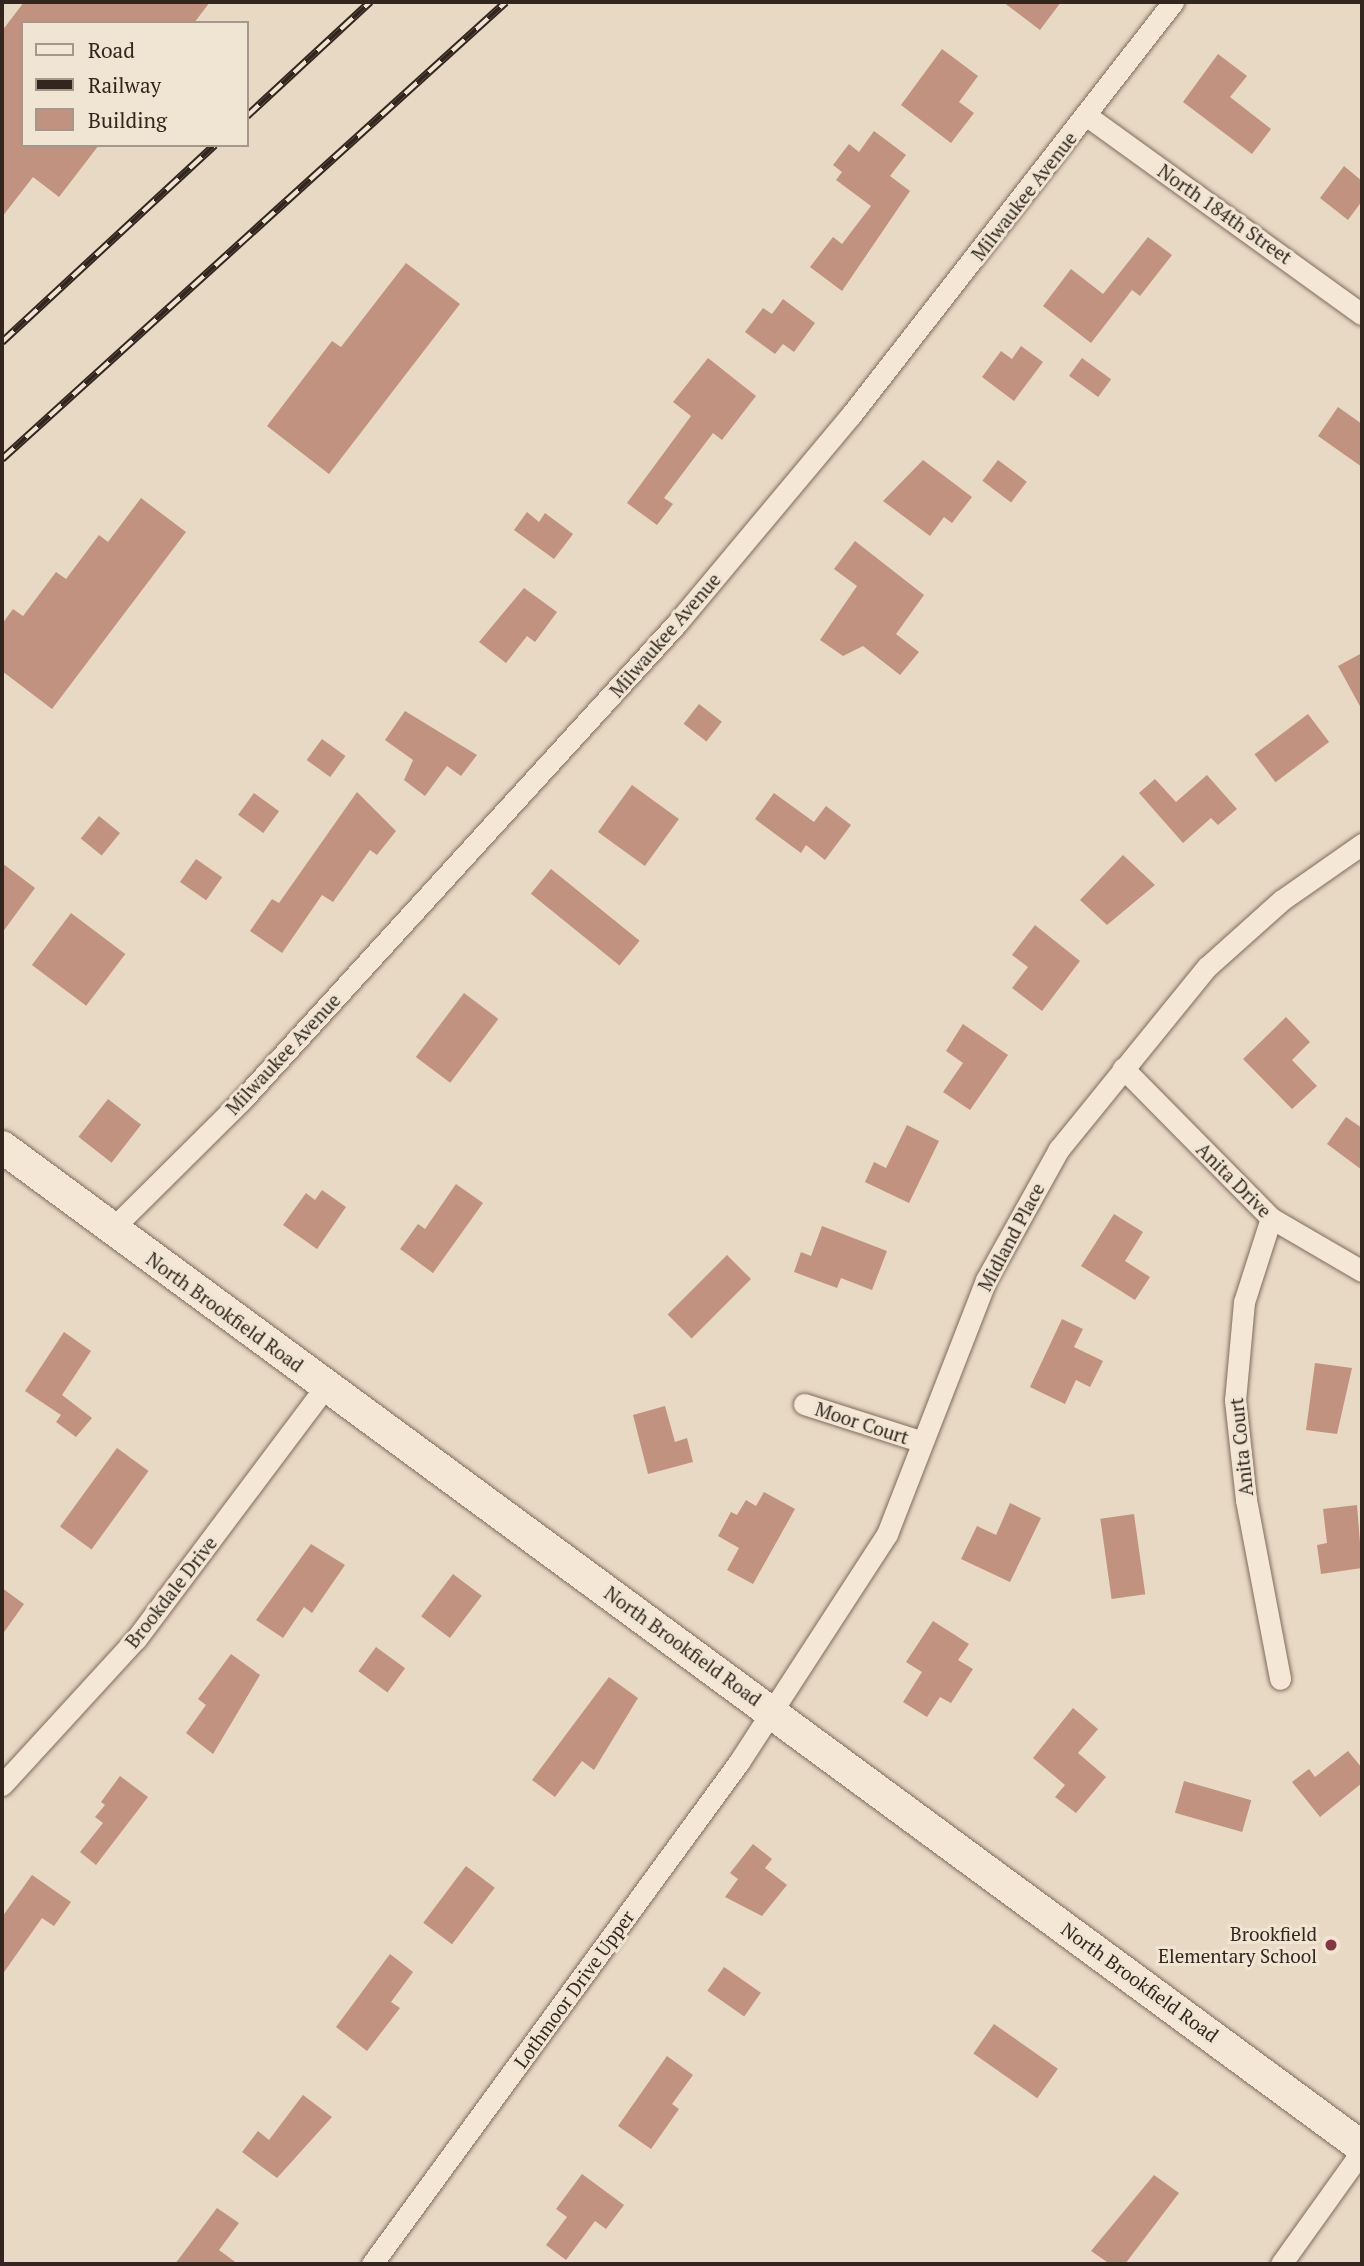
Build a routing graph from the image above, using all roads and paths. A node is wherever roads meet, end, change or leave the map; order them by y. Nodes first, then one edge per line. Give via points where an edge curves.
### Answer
1 (1173, 2) edge
2 (1087, 116) junction
3 (1362, 314) edge
4 (1362, 844) edge
5 (1123, 1068) junction
6 (2, 1147) edge
7 (1271, 1218) junction
8 (113, 1229) junction
9 (1362, 1271) edge
10 (326, 1386) junction
11 (804, 1404) dead end
12 (920, 1441) junction
13 (1280, 1679) dead end
14 (771, 1710) junction
15 (2, 1785) edge
16 (1362, 2149) edge
17 (372, 2264) edge
18 (1281, 2264) edge

1 - 2 street, Milwaukee Avenue
2 - 3 street, North 184th Street
2 - 8 street, Milwaukee Avenue via 677,622 249,1092
4 - 5 street, Midland Place via 1282,900 1207,967
5 - 7 street, Anita Drive
5 - 12 street, Midland Place via 1035,1189 986,1280
6 - 8 street, North Brookfield Road
7 - 9 street, Anita Drive
7 - 13 street, Anita Court via 1244,1301 1235,1400 1246,1500
8 - 10 street, North Brookfield Road
10 - 14 street, North Brookfield Road
10 - 15 street, Brookdale Drive via 136,1639
11 - 12 street, Moor Court
12 - 14 street, Midland Place via 887,1534
14 - 16 street, North Brookfield Road
14 - 17 street, Lothmoor Drive Upper
16 - 18 street

